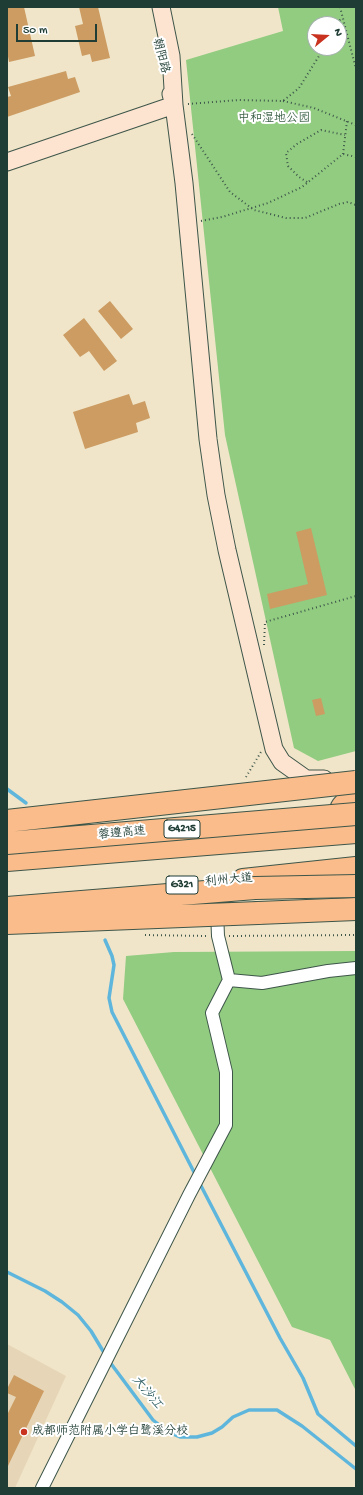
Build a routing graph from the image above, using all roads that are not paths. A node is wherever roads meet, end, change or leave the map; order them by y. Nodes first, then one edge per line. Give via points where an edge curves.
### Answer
1 (148, 7) edge
2 (161, 7) edge
3 (174, 105) junction
4 (7, 162) edge
5 (356, 774) edge
6 (356, 782) edge
7 (352, 804) edge
8 (7, 821) edge
9 (356, 832) edge
10 (289, 837) junction
11 (7, 843) edge
12 (7, 860) edge
13 (356, 868) edge
14 (248, 879) junction
15 (216, 882) junction
16 (356, 886) edge
17 (356, 890) edge
18 (7, 899) edge
19 (7, 908) edge
20 (356, 909) edge
21 (7, 923) edge
22 (356, 968) edge
23 (229, 980) junction
24 (42, 1488) edge

1 - 3 main road, 朝阳路
2 - 3 main road via 171,56
3 - 4 main road
3 - 5 main road via 216,495 274,749 282,762 306,779 317,780
6 - 8 highway, bridge
7 - 10 highway
7 - 11 highway, 蓉遵高速 / G4215, bridge
9 - 10 highway
10 - 12 highway
13 - 14 highway, 利州大道 / G321
14 - 15 highway, 利州大道 / G321
14 - 17 highway
15 - 18 highway, 利州大道 / G321
15 - 23 street via 218,936
16 - 19 highway, bridge via 254,888
20 - 21 highway, bridge
22 - 23 street via 262,983
23 - 24 street via 212,1012 226,1072 226,1125

